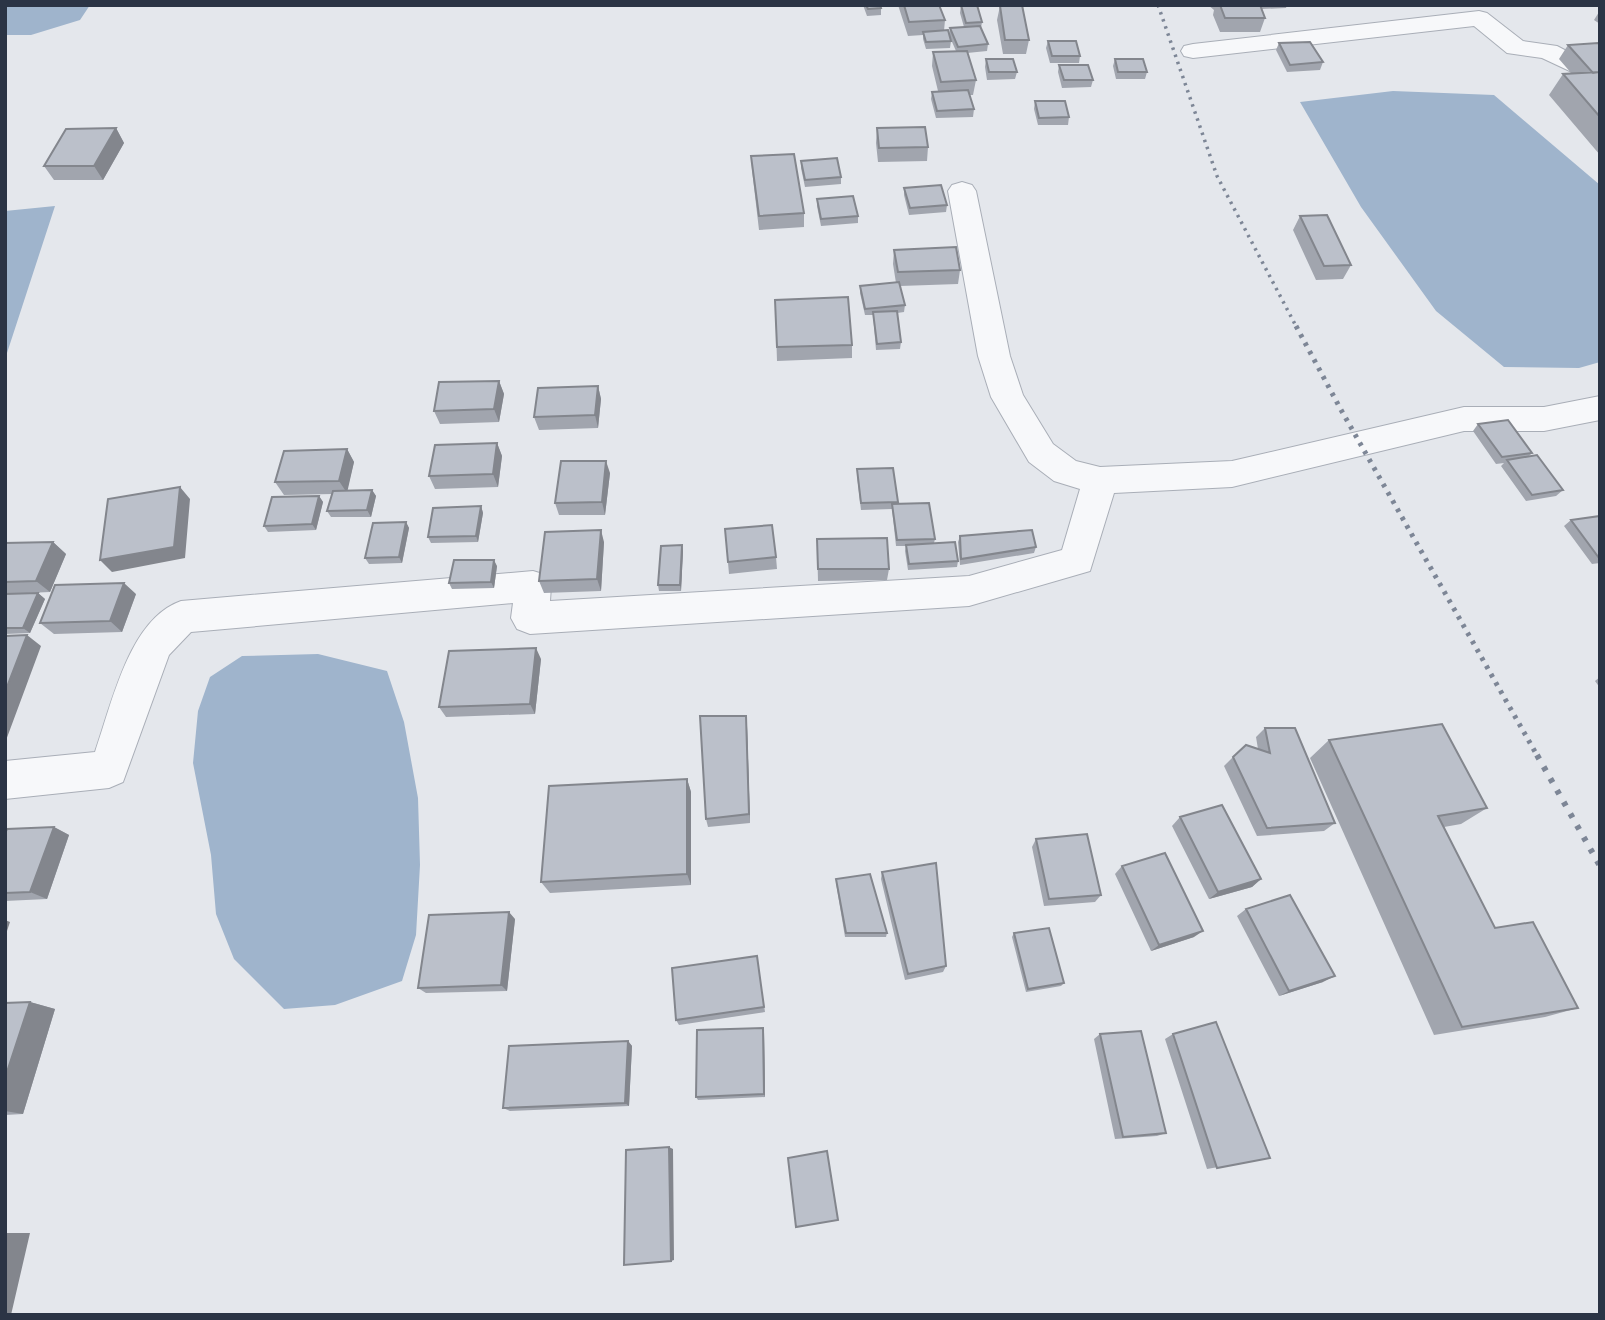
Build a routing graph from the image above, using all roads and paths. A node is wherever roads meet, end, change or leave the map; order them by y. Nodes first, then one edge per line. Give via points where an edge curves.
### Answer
1 (1193, 51) dead end
2 (1600, 62) edge
3 (962, 191) dead end
4 (1600, 408) edge
5 (1100, 480) junction
6 (5, 780) edge

1 - 2 street via 1479,18 1516,48 1548,51 1574,65
3 - 5 street via 994,356 1007,397 1041,453 1066,472
4 - 5 street via 1544,419 1464,419 1232,474
5 - 6 street via 1077,561 970,591 530,618 533,586 181,617 153,646 109,769

